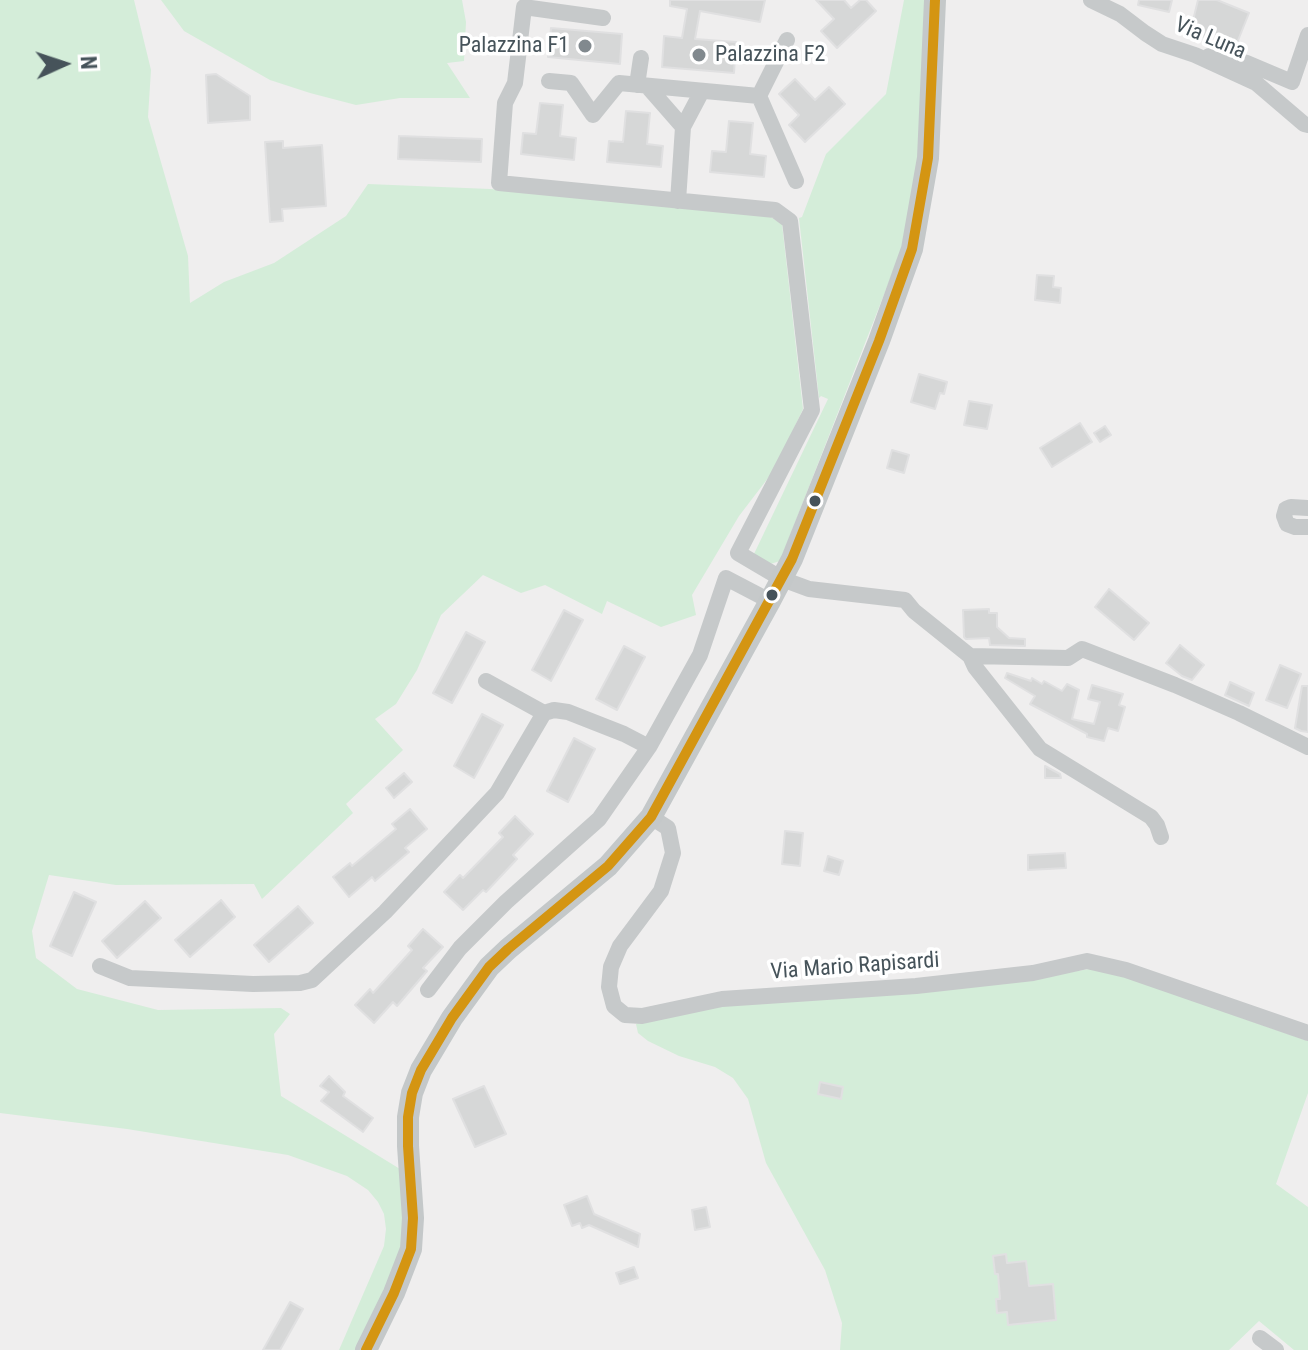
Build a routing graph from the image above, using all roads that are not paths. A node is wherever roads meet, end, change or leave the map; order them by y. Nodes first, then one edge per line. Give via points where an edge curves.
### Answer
1 (935, 0) edge
2 (1091, 0) edge
3 (603, 18) dead end
4 (1308, 35) edge
5 (787, 40) dead end
6 (1195, 55) junction
7 (641, 58) dead end
8 (549, 81) dead end
9 (643, 86) junction
10 (702, 91) junction
11 (759, 96) junction
12 (1308, 125) edge
13 (683, 127) junction
14 (796, 181) dead end
15 (678, 201) junction
16 (1308, 508) edge
17 (1308, 527) edge
18 (782, 579) junction
19 (770, 601) junction
20 (970, 656) junction
21 (486, 681) dead end
22 (544, 713) junction
23 (649, 747) junction
24 (1308, 747) edge
25 (651, 817) junction
26 (1161, 837) dead end
27 (100, 966) dead end
28 (428, 990) dead end
29 (1308, 1033) edge
30 (1260, 1338) dead end
31 (366, 1350) edge
32 (1276, 1350) edge

1 - 18 main road via 928,158 912,249
2 - 6 street, Via Luna via 1162,44
3 - 15 street via 524,7 515,83 505,103 499,183
4 - 6 street via 1292,82 1247,63
5 - 11 street
6 - 12 street, Via Luna via 1256,83
7 - 9 street
8 - 9 street via 571,83 593,115 619,83
9 - 10 street
9 - 13 street
10 - 11 street
10 - 13 street
11 - 14 street
13 - 15 street
15 - 18 street via 775,210 790,221 812,410 738,553
16 - 17 street via 1291,507 1284,516 1287,524
18 - 19 main road
18 - 20 street via 809,589 905,600
19 - 23 street via 726,578 700,655
19 - 25 main road
20 - 24 street via 1068,658 1082,649
20 - 26 street via 1040,749 1151,817
21 - 22 street
22 - 23 street via 568,712
22 - 27 street via 497,793 385,912 312,980 253,984 130,978
23 - 28 street via 599,819 506,902
25 - 29 street, Via Mario Rapisardi via 668,828 673,853 661,891 620,946 611,967 614,1006 625,1015 722,999 1033,973 1087,961
25 - 31 main road via 608,866 489,967 421,1070 408,1117 411,1249
30 - 32 street

